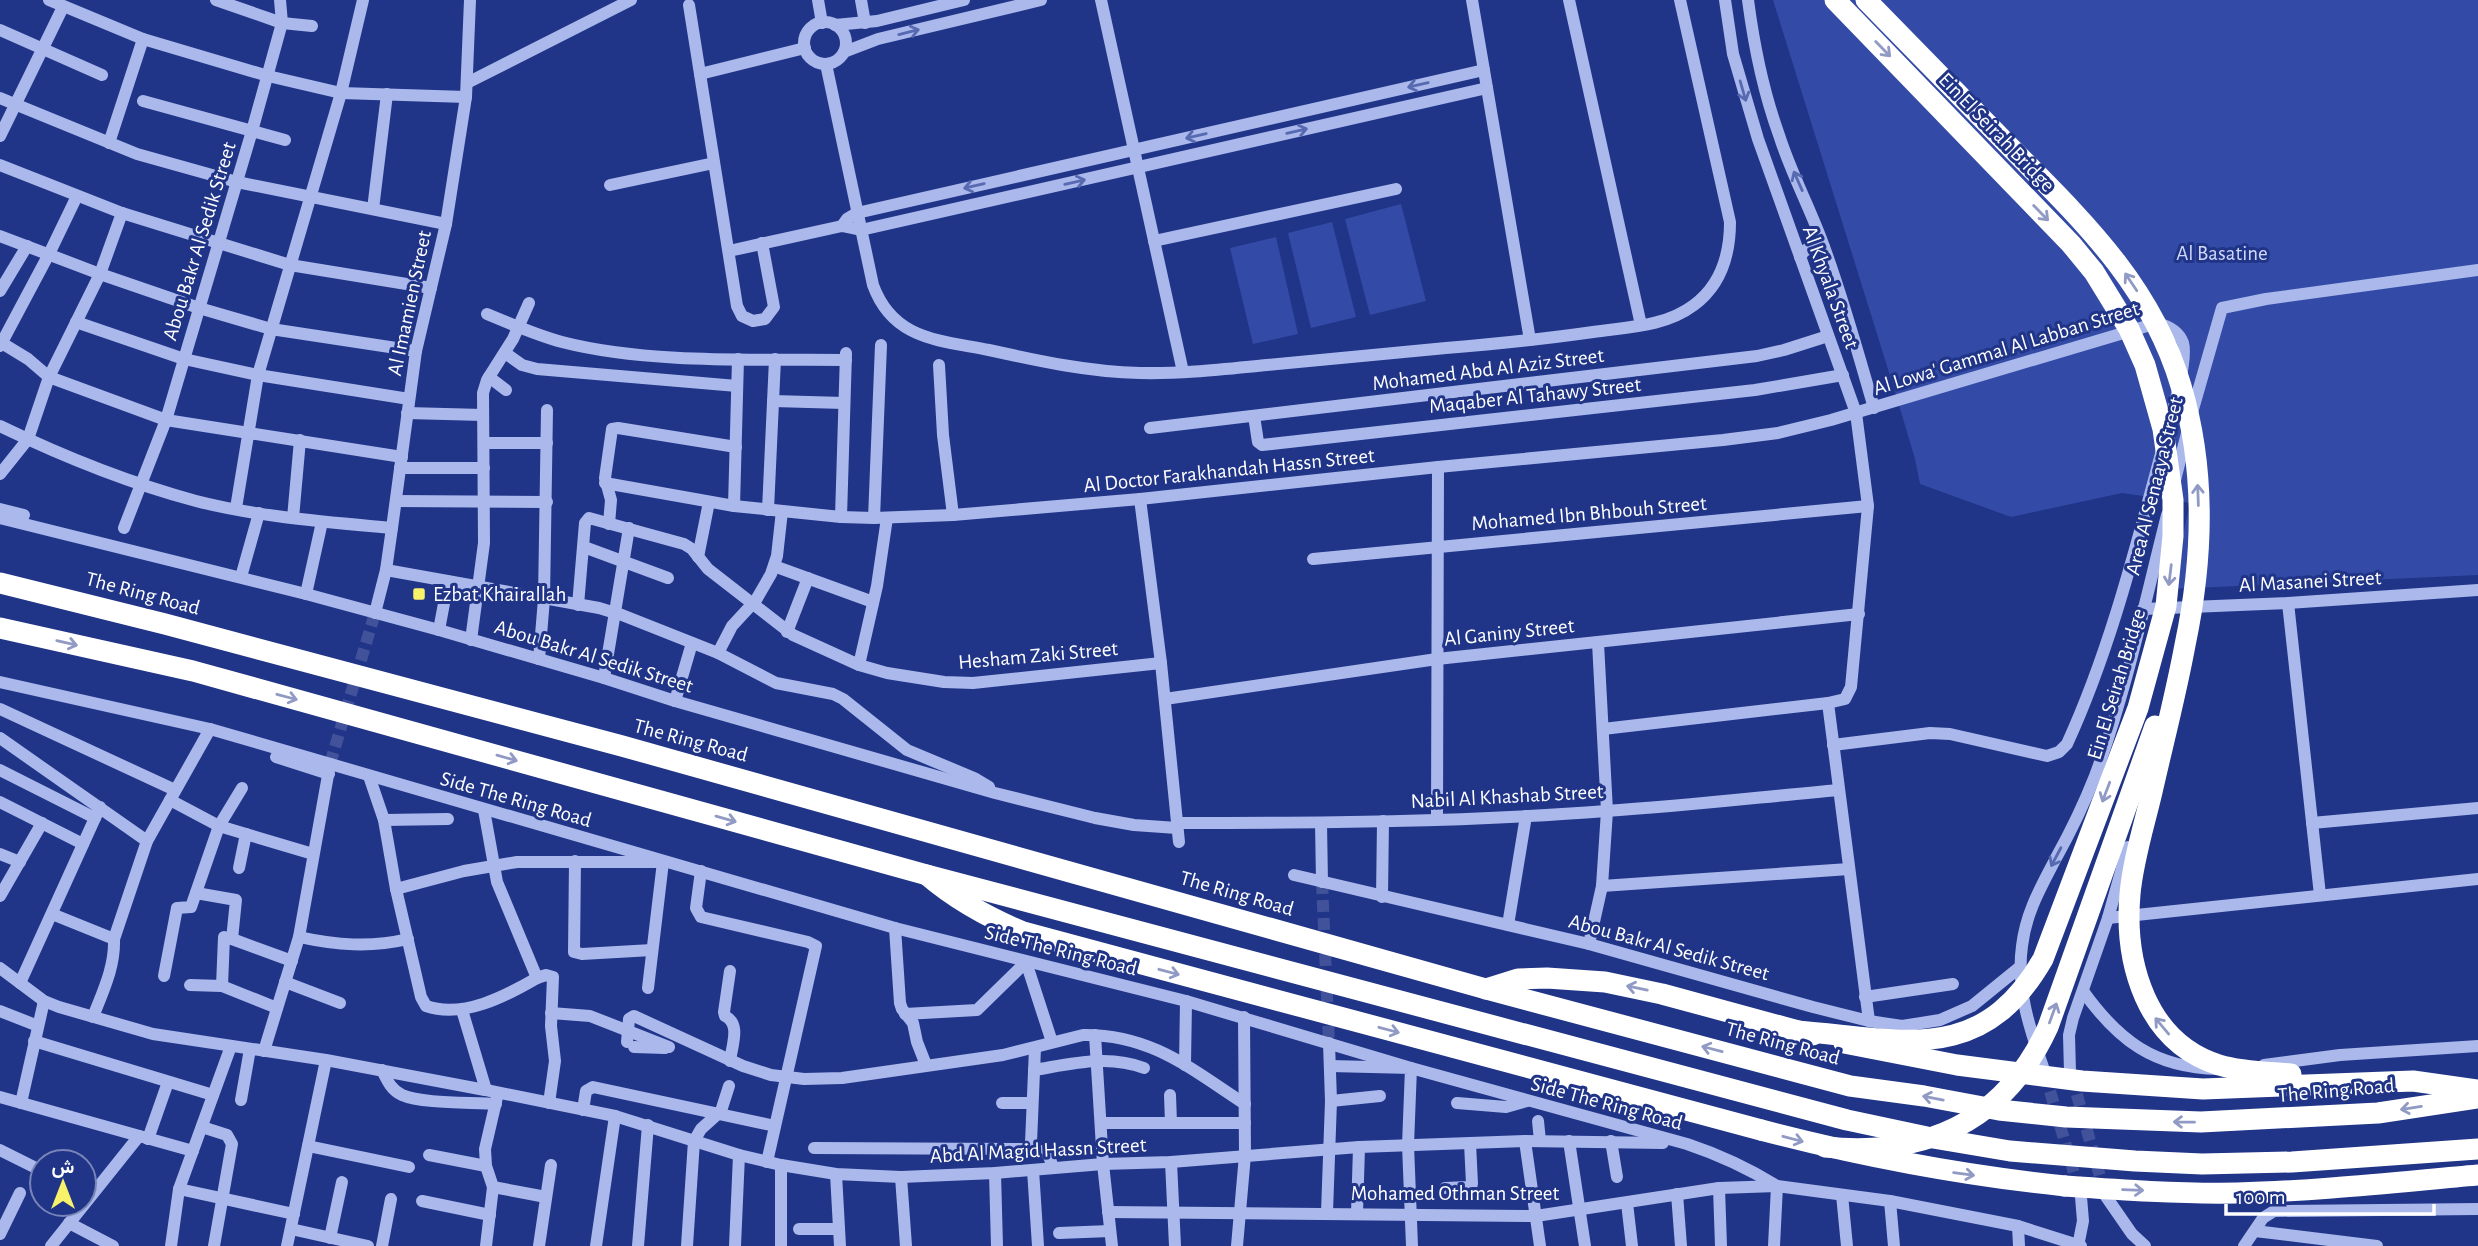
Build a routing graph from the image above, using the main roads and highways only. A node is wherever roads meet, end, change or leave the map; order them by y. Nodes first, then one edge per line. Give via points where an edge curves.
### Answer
1 (1835, 0) edge
2 (1866, 0) edge
3 (0, 583) edge
4 (0, 628) edge
5 (2185, 647) junction
6 (927, 875) junction
7 (1486, 989) junction
8 (1797, 1031) junction
9 (2393, 1082) junction
10 (2478, 1090) edge
11 (2478, 1098) edge
12 (1825, 1147) junction
13 (2478, 1149) edge
14 (2478, 1175) edge

1 -> 8 highway, Ein El Seirah Bridge, bridge via 2071,244 2112,299 2155,396 2169,464 2173,536 2166,606 2138,708 2043,959 2030,982 1993,1018 1946,1039 1895,1041
5 -> 2 highway, Ein El Seirah Bridge, bridge via 2197,574 2197,463 2192,426 2171,353 2120,266 2089,227
3 - 7 highway, The Ring Road via 635,750
4 -> 6 highway via 193,671
9 -> 5 highway, Ein El Seirah Bridge, bridge via 2220,1065 2193,1053 2151,1013 2139,987 2130,941 2130,895
12 -> 5 highway, bridge via 1886,1149 1944,1133 1996,1101 2035,1055
6 -> 12 highway, bridge via 973,909 1034,935
6 - 13 highway via 1847,1120 1927,1137 2010,1151 2202,1164
8 -> 7 highway via 1605,982 1518,979
11 -> 7 highway, The Ring Road via 2378,1113 2201,1122 1999,1111 1850,1086
8 - 9 highway via 1909,1056 2082,1082 2203,1089
9 - 10 highway
12 -> 14 highway, bridge via 1956,1173 2133,1190 2293,1191

